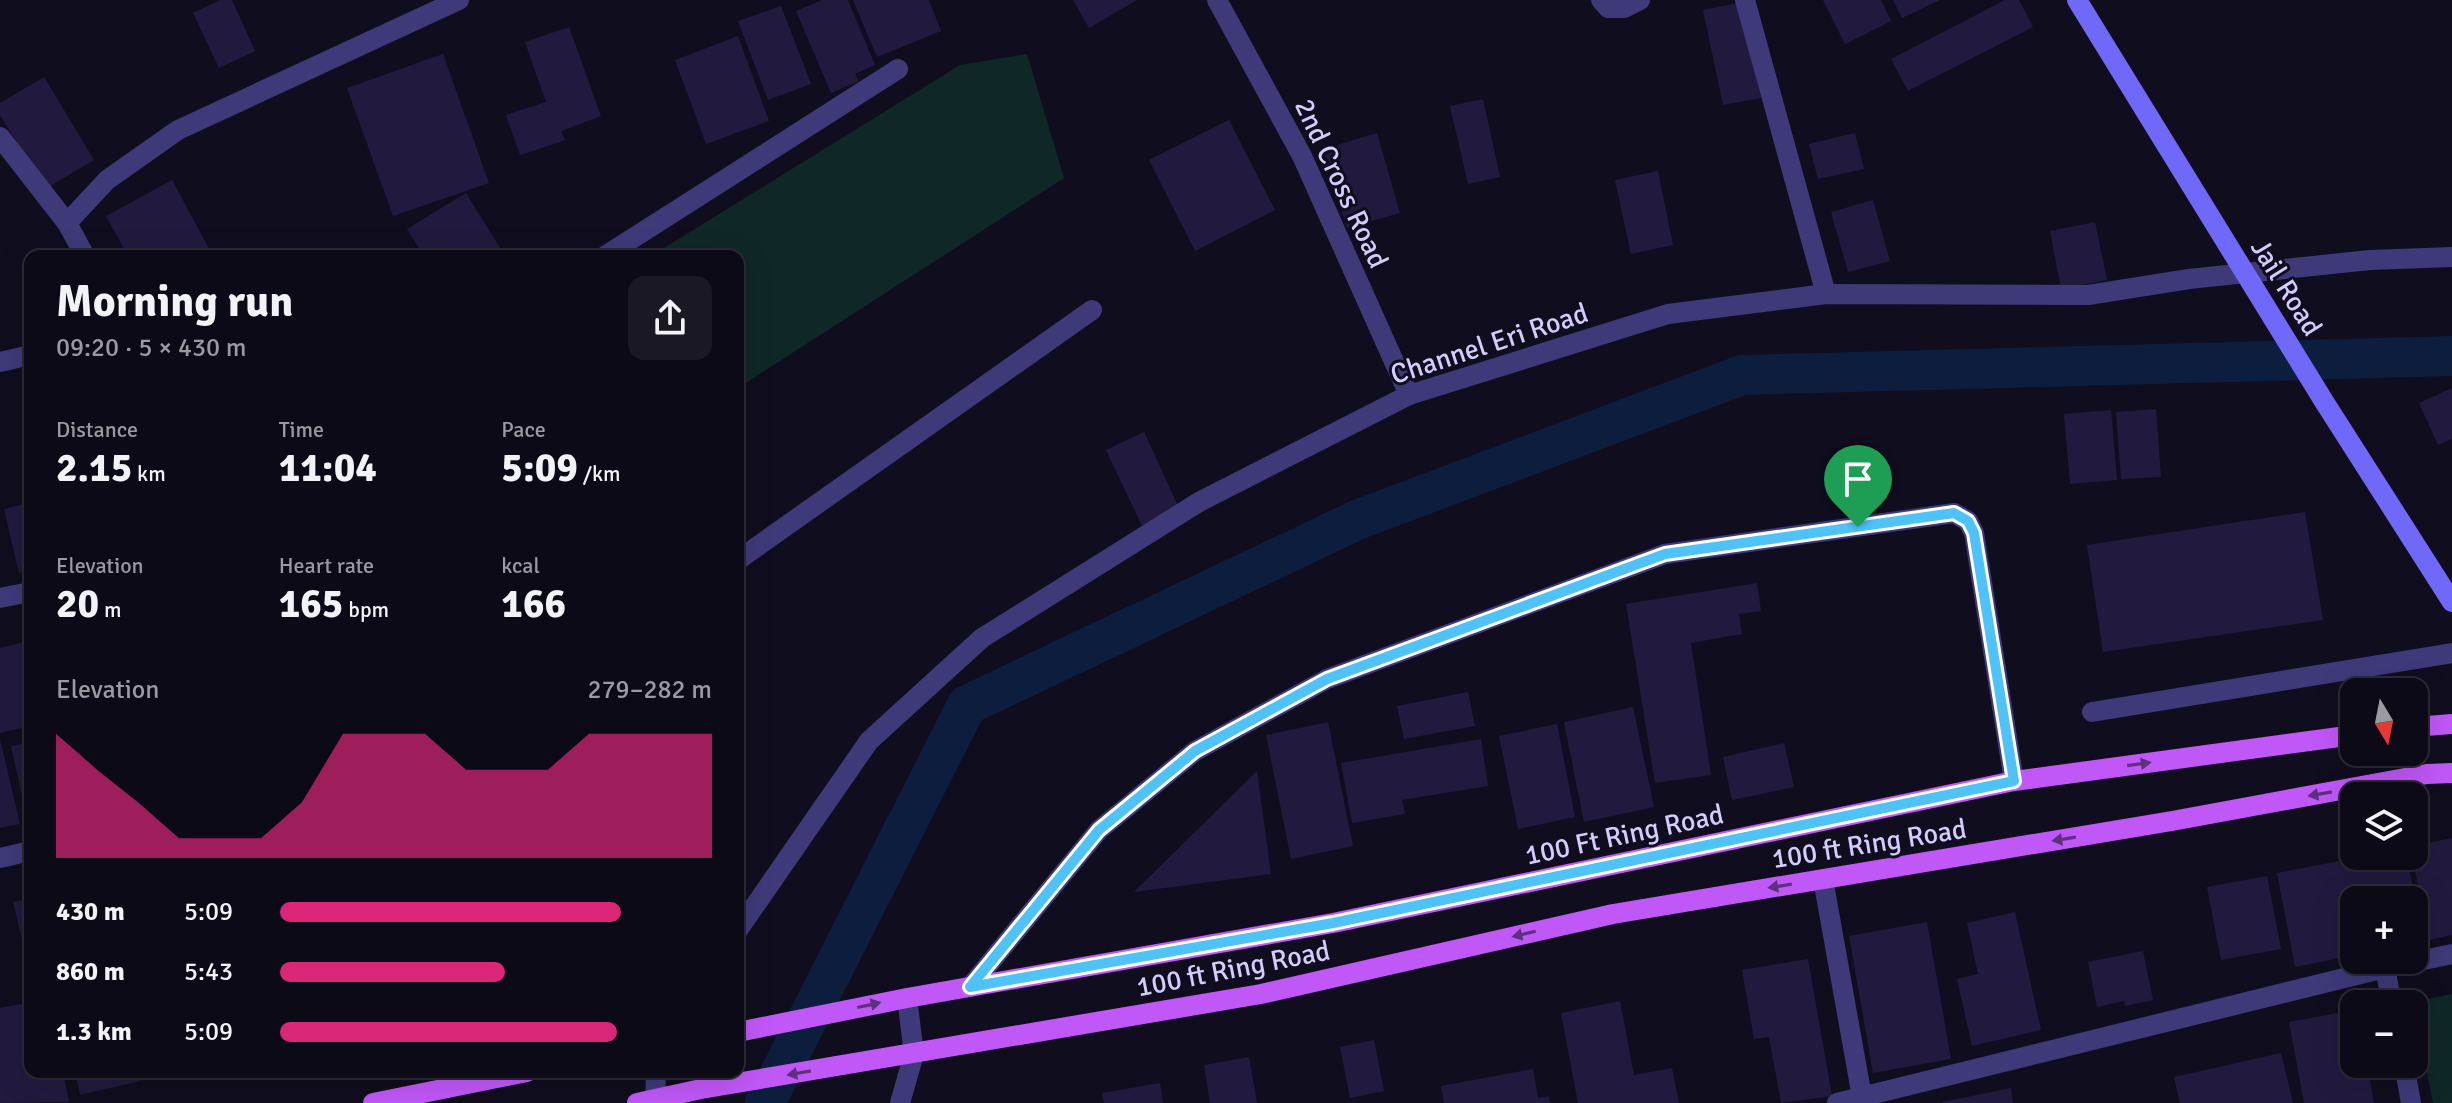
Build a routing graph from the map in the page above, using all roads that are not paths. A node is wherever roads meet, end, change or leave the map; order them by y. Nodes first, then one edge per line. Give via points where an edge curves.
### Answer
1 (459, 0) edge
2 (1217, 0) edge
3 (1601, 0) edge
4 (1640, 0) edge
5 (1745, 0) edge
6 (2077, 0) edge
7 (898, 69) dead end
8 (0, 137) edge
9 (67, 223) junction
10 (82, 250) edge
11 (614, 250) edge
12 (2452, 257) edge
13 (2247, 274) junction
14 (1826, 294) junction
15 (1092, 310) dead end
16 (24, 356) edge
17 (0, 362) edge
18 (1409, 395) junction
19 (744, 556) edge
20 (24, 593) edge
21 (0, 598) edge
22 (2452, 602) edge
23 (2452, 653) edge
24 (2092, 712) dead end
25 (2452, 724) edge
26 (2428, 726) edge
27 (2340, 737) edge
28 (2452, 773) edge
29 (2014, 781) junction
30 (24, 852) edge
31 (0, 858) edge
32 (1823, 879) junction
33 (744, 921) edge
34 (2452, 954) edge
35 (2428, 959) edge
36 (2361, 974) edge
37 (970, 987) junction
38 (907, 998) junction
39 (744, 1031) edge
40 (914, 1054) junction
41 (475, 1078) edge
42 (655, 1078) edge
43 (2407, 1078) edge
44 (1862, 1097) junction
45 (649, 1102) edge
46 (373, 1103) edge
47 (900, 1103) edge
48 (1837, 1103) edge
49 (2411, 1103) edge

1 - 9 street via 178,130 107,180
2 - 18 street, 2nd Cross Road via 1302,156
3 - 4 street via 1608,8 1624,8
5 - 14 street
6 - 13 main road, Jail Road
7 - 11 street
8 - 9 street
9 - 10 street
12 - 13 street, Channel Eri Road
13 - 14 street, Channel Eri Road via 2088,295
13 - 22 main road, Jail Road
14 - 18 street, Channel Eri Road via 1668,314
15 - 19 street
16 - 17 street
18 - 33 street, Channel Eri Road via 1199,502 982,638 869,741
20 - 21 street
23 - 24 street
25 - 26 main road
29 -> 27 main road, 100 Ft Ring Road
28 -> 32 main road, 100 ft Ring Road
29 - 37 main road, 100 Ft Ring Road via 1333,923
29 - 37 street via 1968,521 1954,513 1665,554 1327,679 1195,751 1099,830
30 - 31 street
32 -> 40 main road, 100 ft Ring Road via 1613,914 1261,994
32 - 44 street
34 - 35 street
36 - 44 street
37 - 38 main road, 100 Ft Ring Road
39 -> 38 main road, 100 Ft Ring Road
38 - 40 street
40 -> 45 main road, 100 ft Ring Road
40 - 47 street
41 - 46 main road
42 - 45 street
43 - 49 street
44 - 48 street

